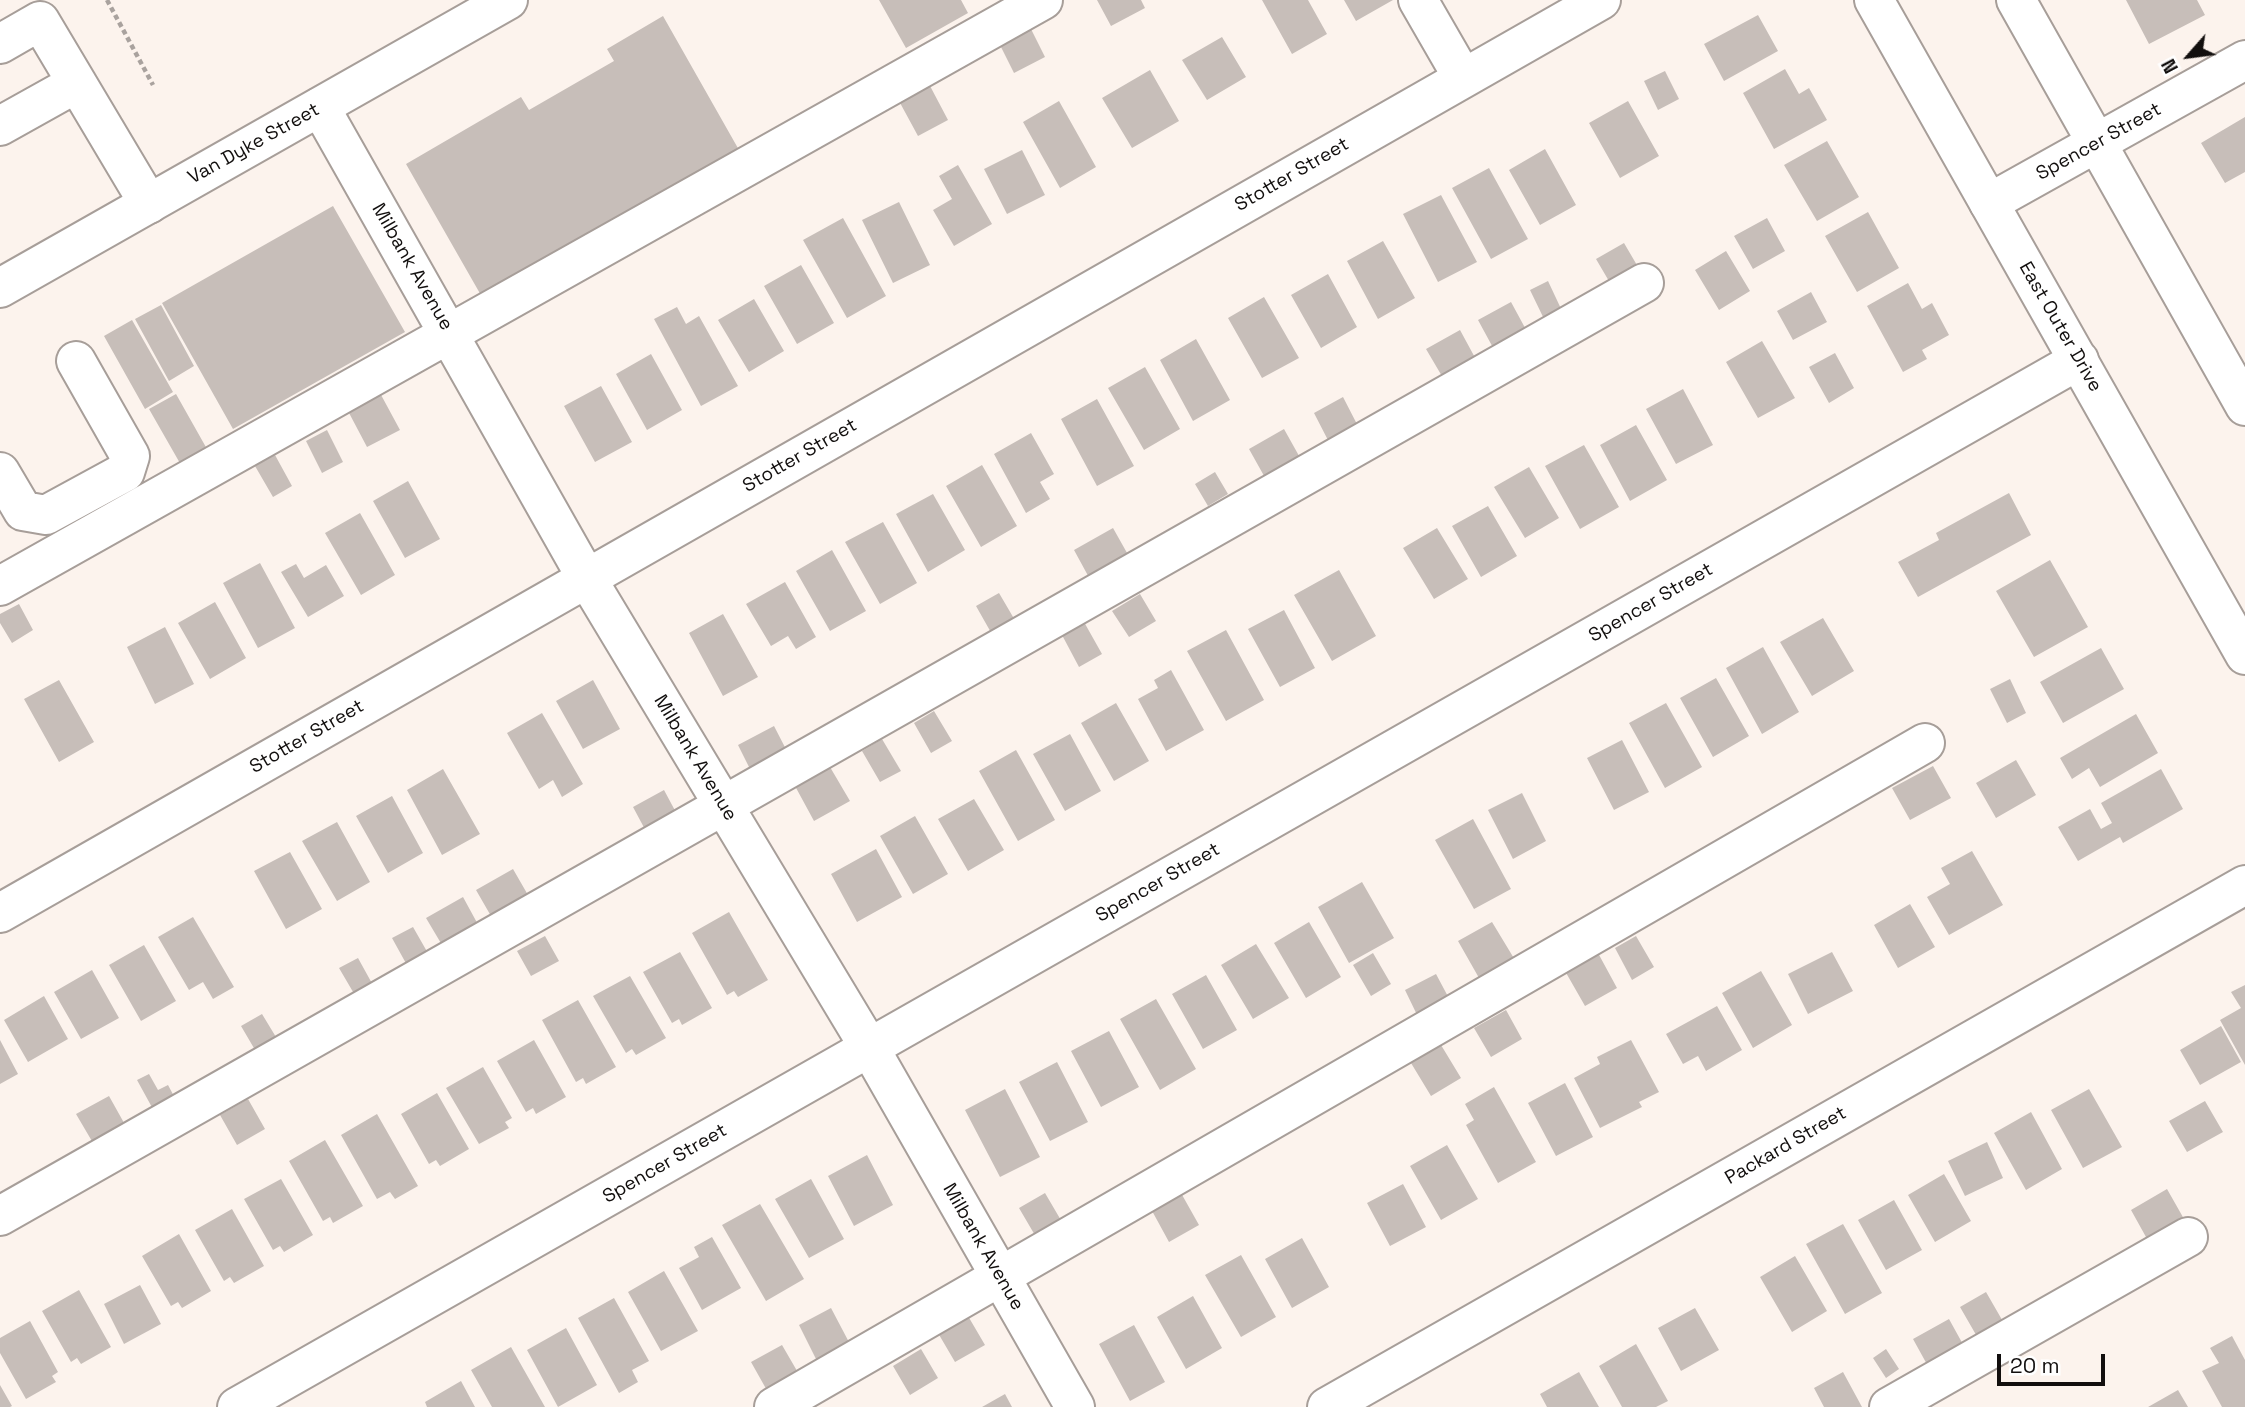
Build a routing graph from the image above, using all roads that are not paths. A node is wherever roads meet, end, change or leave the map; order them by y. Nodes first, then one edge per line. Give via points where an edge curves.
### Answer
1 (508, 0) edge
2 (1043, 0) edge
3 (1418, 0) edge
4 (1601, 0) edge
5 (1874, 0) edge
6 (2016, 0) edge
7 (0, 44) edge
8 (2245, 60) edge
9 (1464, 78) junction
10 (77, 83) junction
11 (320, 107) junction
12 (0, 126) edge
13 (2096, 144) junction
14 (1989, 202) junction
15 (149, 204) junction
16 (1644, 283) dead end
17 (0, 288) edge
18 (450, 332) junction
19 (2079, 360) junction
20 (76, 361) dead end
21 (2245, 406) edge
22 (0, 472) edge
23 (586, 577) junction
24 (0, 586) edge
25 (2241, 639) edge
26 (1925, 743) dead end
27 (723, 806) junction
28 (2245, 885) edge
29 (0, 913) edge
30 (869, 1048) junction
31 (0, 1216) edge
32 (2188, 1237) dead end
33 (1000, 1277) junction
34 (237, 1407) edge
35 (774, 1407) edge
36 (1075, 1407) edge
37 (1327, 1407) edge
38 (1889, 1407) edge

1 - 11 street, Van Dyke Street
2 - 18 street
3 - 9 street
4 - 9 street, Stotter Street
5 - 14 street, East Outer Drive
6 - 13 street
7 - 10 street via 40,21
8 - 13 street, Spencer Street
9 - 23 street, Stotter Street
10 - 12 street
10 - 15 street
11 - 15 street, Van Dyke Street
11 - 18 street, Milbank Avenue
13 - 14 street, Spencer Street
13 - 21 street
14 - 19 street, East Outer Drive
15 - 17 street, Van Dyke Street
16 - 27 street
18 - 23 street, Milbank Avenue
18 - 24 street
19 - 25 street, East Outer Drive
19 - 30 street, Spencer Street
20 - 22 street via 130,456 125,472 46,515 23,511
23 - 27 street, Milbank Avenue
23 - 29 street, Stotter Street
26 - 33 street
27 - 30 street, Milbank Avenue
27 - 31 street
28 - 37 street, Packard Street
30 - 33 street, Milbank Avenue
30 - 34 street, Spencer Street
32 - 38 street
33 - 35 street
33 - 36 street, Milbank Avenue

